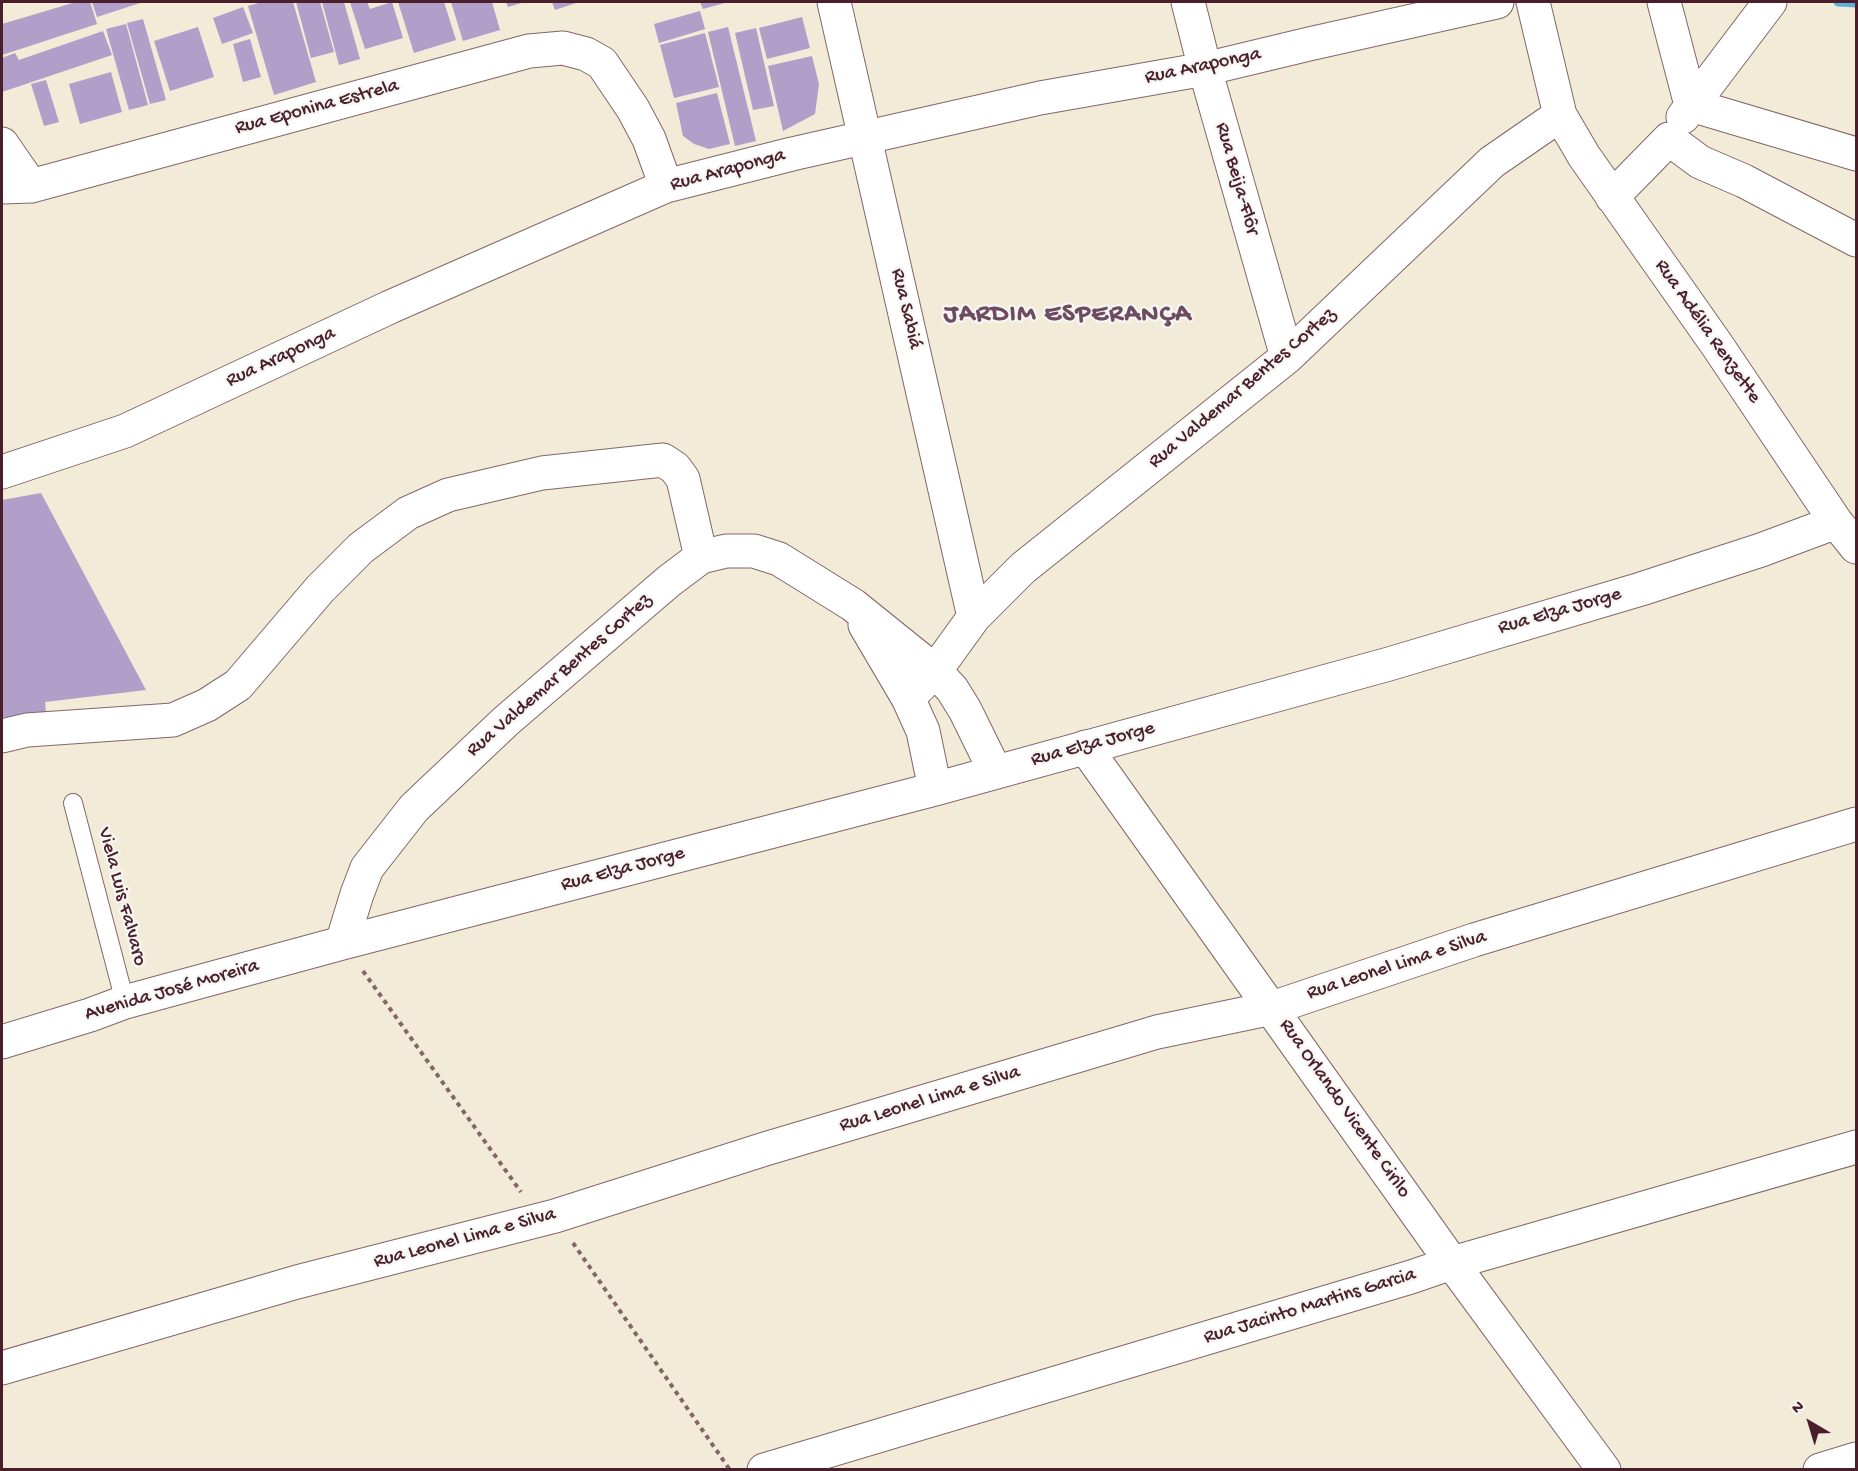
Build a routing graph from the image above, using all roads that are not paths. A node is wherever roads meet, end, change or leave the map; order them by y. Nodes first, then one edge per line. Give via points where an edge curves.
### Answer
1 (834, 2) edge
2 (1188, 2) edge
3 (1497, 2) edge
4 (1533, 2) edge
5 (1664, 2) edge
6 (1770, 2) edge
7 (1204, 69) junction
8 (1691, 105) junction
9 (1560, 116) junction
10 (866, 137) junction
11 (1669, 139) junction
12 (2, 144) edge
13 (1857, 154) edge
14 (16, 186) edge
15 (666, 186) junction
16 (1612, 196) junction
17 (1857, 240) edge
18 (1287, 357) junction
19 (2, 472) edge
20 (1836, 522) junction
21 (1857, 548) edge
22 (701, 557) junction
23 (853, 605) junction
24 (974, 617) junction
25 (935, 671) junction
26 (908, 698) junction
27 (2, 736) edge
28 (1085, 747) junction
29 (995, 771) junction
30 (934, 789) junction
31 (74, 803) dead end
32 (1857, 824) edge
33 (342, 943) junction
34 (125, 1002) junction
35 (1272, 1008) junction
36 (2, 1042) edge
37 (1857, 1147) edge
38 (1452, 1263) junction
39 (2, 1368) edge
40 (1857, 1459) edge
41 (764, 1470) edge
42 (1604, 1470) edge
43 (1820, 1470) edge

1 - 10 street, Rua Sabiá
2 - 7 street, Rua Beija-Flôr
3 - 7 street, Rua Araponga
4 - 9 street, Rua Adélia Renzette
5 - 8 street
6 - 8 street
7 - 10 street, Rua Araponga via 1040,98
7 - 18 street, Rua Beija-Flôr
8 - 11 street
8 - 13 street
9 - 16 street, Rua Adélia Renzette
9 - 18 street, Rua Valdemar Bentes Cortez via 1484,169
10 - 15 street, Rua Araponga
10 - 24 street, Rua Sabiá
11 - 16 street
11 - 17 street via 1700,162
12 - 14 street
14 - 15 street, Rua Eponina Estrela via 529,51 563,48 602,63 649,139
15 - 19 street, Rua Araponga via 390,307 125,431
16 - 20 street, Rua Adélia Renzette
18 - 24 street, Rua Valdemar Bentes Cortez via 1023,568
20 - 21 street, Rua Adélia Renzette
20 - 28 street, Rua Elza Jorge via 1761,550 1389,664
22 - 23 street, Rua Valdemar Bentes Cortez via 726,551 754,551 779,559
22 - 27 street via 683,479 663,460 542,472 448,495 408,513 361,548 320,589 238,685 207,705 173,720 27,730
22 - 33 street, Rua Valdemar Bentes Cortez via 506,721 414,808 368,868
23 - 25 street, Rua Valdemar Bentes Cortez
23 - 26 street, Rua Valdemar Bentes Cortez
24 - 25 street, Rua Valdemar Bentes Cortez
25 - 26 street, Rua Valdemar Bentes Cortez
25 - 29 street, Rua Valdemar Bentes Cortez via 965,710
26 - 30 street, Rua Valdemar Bentes Cortez via 923,730
28 - 29 street, Rua Elza Jorge
28 - 35 street, Rua Orlando Vicente Cirilo
29 - 30 street, Rua Elza Jorge
30 - 33 street, Rua Elza Jorge
31 - 34 lane, Viela Luis Falvaro
32 - 35 street, Rua Leonel Lima e Silva via 1474,940
33 - 34 street, Avenida José Moreira
34 - 36 street, Avenida José Moreira
35 - 38 street, Rua Orlando Vicente Cirilo
35 - 39 street, Rua Leonel Lima e Silva via 1157,1032 548,1218 297,1282
37 - 38 street, Rua Jacinto Martins Garcia
38 - 41 street, Rua Jacinto Martins Garcia
38 - 42 street, Rua Orlando Vicente Cirilo
40 - 43 street

